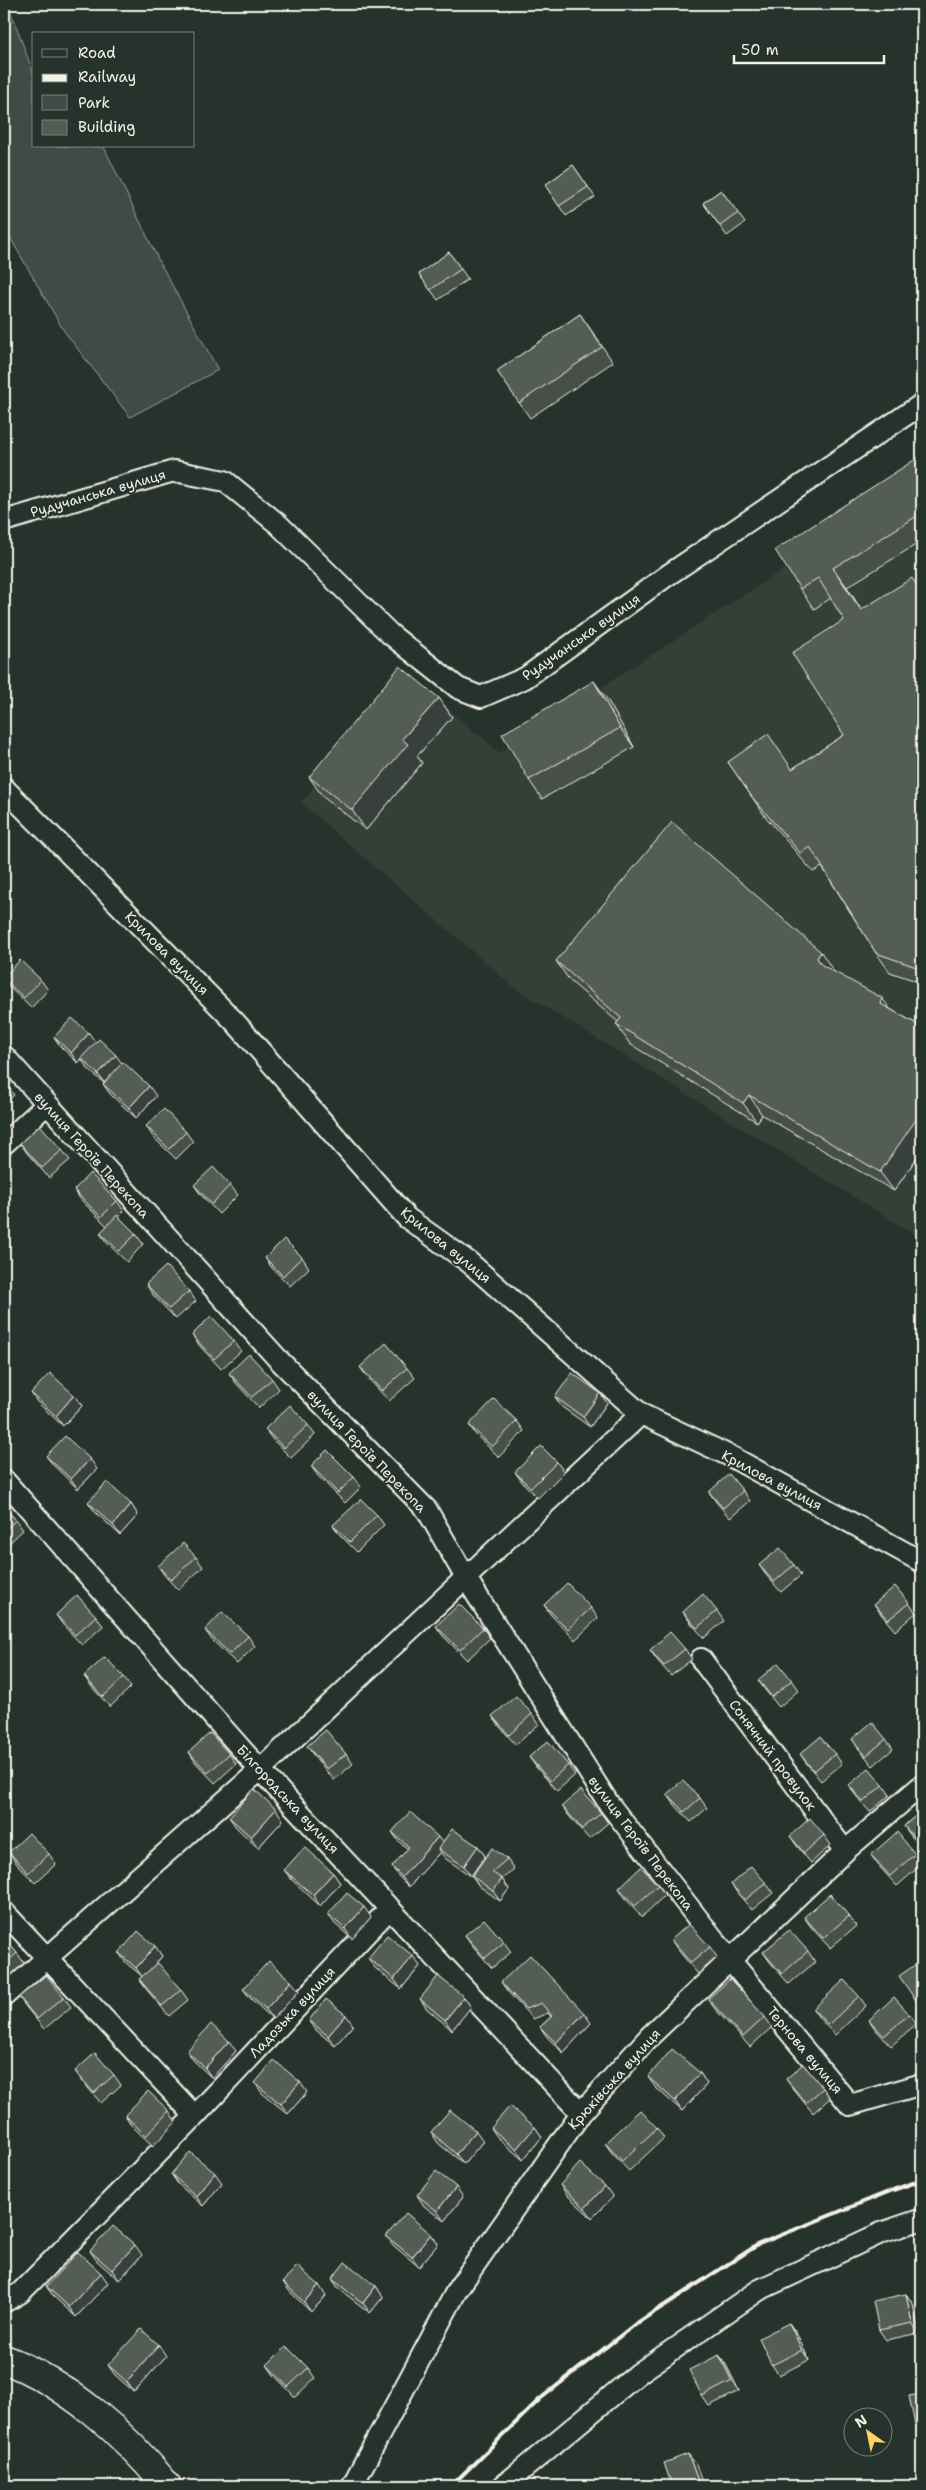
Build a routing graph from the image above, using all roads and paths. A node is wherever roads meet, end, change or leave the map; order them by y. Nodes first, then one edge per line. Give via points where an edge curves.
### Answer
1 (922, 404) edge
2 (4, 520) edge
3 (4, 788) edge
4 (4, 1056) edge
5 (46, 1106) junction
6 (4, 1144) edge
7 (641, 1414) junction
8 (4, 1480) edge
9 (922, 1562) edge
10 (466, 1578) junction
11 (702, 1659) dead end
12 (260, 1770) junction
13 (922, 1785) edge
14 (845, 1851) junction
15 (390, 1908) junction
16 (4, 1912) edge
17 (47, 1960) junction
18 (730, 1960) junction
19 (4, 1996) edge
20 (922, 2084) edge
21 (580, 2112) junction
22 (195, 2116) junction
23 (922, 2219) edge
24 (4, 2302) edge
25 (4, 2359) edge
26 (167, 2486) edge
27 (352, 2486) edge
28 (503, 2486) edge

1 - 2 street, Рудучанська вулиця via 668,575 524,678 481,697 458,688 390,634 278,524 225,481 174,471
3 - 7 street, Крилова вулиця via 235,1022 407,1218 470,1263
4 - 5 street, вулиця Героїв Перекопа
5 - 6 street
5 - 10 street, вулиця Героїв Перекопа via 277,1358 427,1510
7 - 9 street, Крилова вулиця via 732,1457
7 - 10 street
8 - 12 street, Білгородська вулиця
10 - 12 street
10 - 18 street, вулиця Героїв Перекопа via 609,1804
11 - 14 street, Сонячний провулок
12 - 15 street, Білгородська вулиця
12 - 17 street
13 - 14 street, Крюківська вулиця
14 - 18 street, Крюківська вулиця
15 - 21 street, Білгородська вулиця
15 - 22 street, Ладозька вулиця
16 - 17 street
17 - 19 street
17 - 22 street
18 - 20 street, Тернова вулиця via 850,2105
18 - 21 street, Крюківська вулиця via 650,2036
21 - 27 street, Крюківська вулиця via 457,2290
22 - 24 street, Ладозька вулиця via 20,2293
23 - 28 street via 881,2233 759,2290 639,2373
25 - 26 street via 52,2383 83,2405 147,2461

